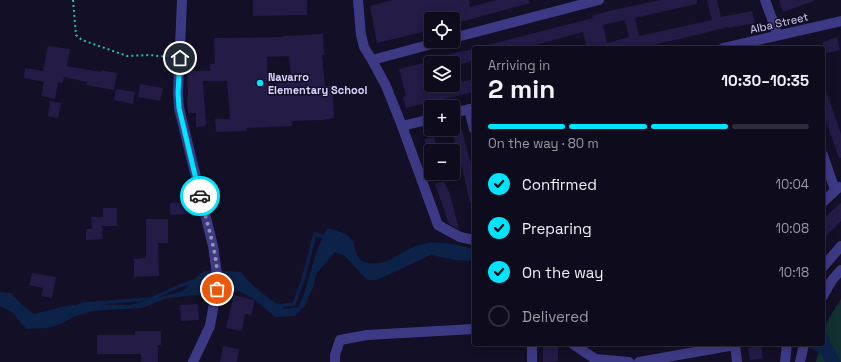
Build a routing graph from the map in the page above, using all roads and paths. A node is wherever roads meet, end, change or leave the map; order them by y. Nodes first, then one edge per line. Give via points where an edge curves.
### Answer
1 (73, 0) edge
2 (182, 0) edge
3 (358, 0) edge
4 (599, 0) edge
5 (766, 0) edge
6 (841, 21) edge
7 (778, 35) junction
8 (460, 36) edge
9 (424, 46) edge
10 (731, 46) edge
11 (180, 58) junction
12 (372, 60) junction
13 (472, 109) edge
14 (460, 112) edge
15 (424, 121) edge
16 (402, 126) junction
17 (825, 159) edge
18 (838, 188) edge
19 (825, 200) edge
20 (472, 240) edge
21 (841, 246) edge
22 (825, 265) edge
23 (841, 270) edge
24 (825, 292) edge
25 (472, 329) edge
26 (532, 346) edge
27 (576, 346) edge
28 (730, 346) edge
29 (735, 346) edge
30 (787, 346) edge
31 (804, 346) edge
32 (595, 360) edge
33 (666, 360) edge
34 (193, 362) edge
35 (335, 362) edge
36 (532, 362) edge
37 (629, 362) edge
38 (638, 362) edge
39 (737, 362) edge
40 (785, 362) edge
41 (800, 362) edge

1 - 11 path via 76,35 82,40 127,56
2 - 11 street
3 - 12 street via 364,47
4 - 8 street
5 - 7 street
6 - 7 street, Alba Street
7 - 10 street, Alba Street
9 - 12 street
11 - 34 street via 179,108 213,246 218,281 210,326
12 - 16 street
13 - 14 street
15 - 16 street
16 - 20 street via 438,225 460,237
17 - 18 street
18 - 19 street
21 - 22 street
23 - 24 street
25 - 35 street via 367,335 340,340
26 - 36 street
27 - 32 street
28 - 33 street
29 - 39 street
30 - 40 street
31 - 41 street
32 - 37 street
33 - 38 street

